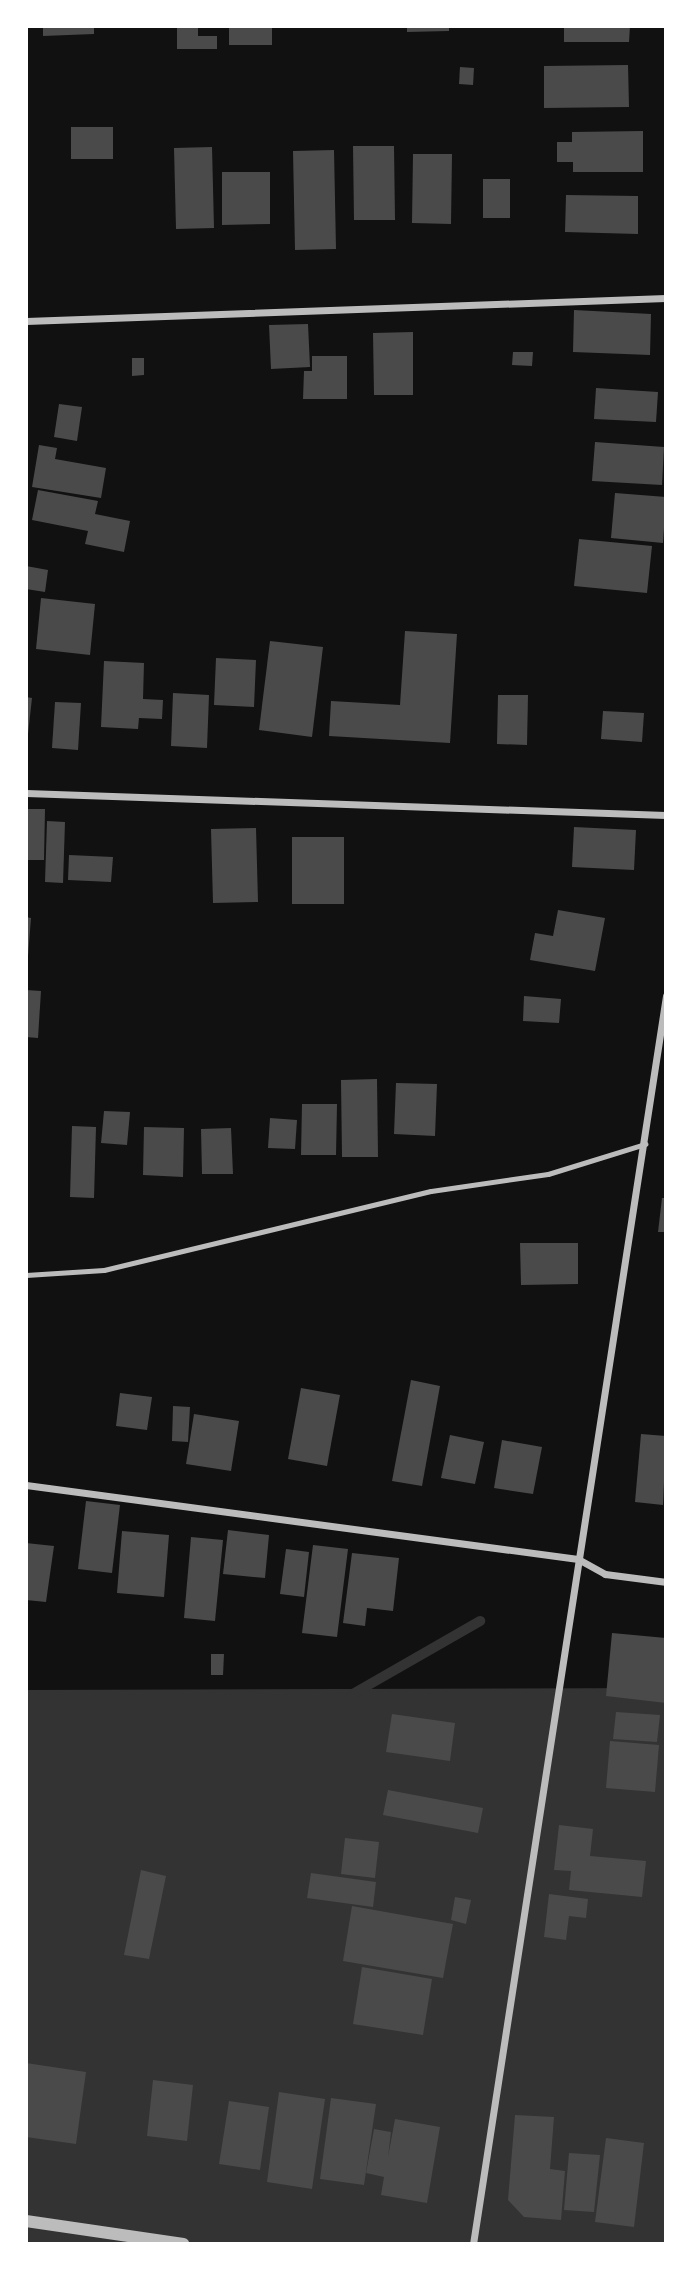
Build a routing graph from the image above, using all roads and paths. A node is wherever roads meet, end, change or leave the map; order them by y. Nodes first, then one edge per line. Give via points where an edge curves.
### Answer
1 (666, 298) edge
2 (26, 321) edge
3 (26, 793) edge
4 (666, 815) edge
5 (666, 996) edge
6 (646, 1144) junction
7 (26, 1275) edge
8 (26, 1485) edge
9 (578, 1559) junction
10 (666, 1582) edge
11 (26, 2221) edge
12 (183, 2244) edge
13 (473, 2244) edge

1 - 2 street
3 - 4 street
5 - 6 street
6 - 7 lane via 548,1174 431,1191 104,1270
6 - 9 street
8 - 9 street
9 - 10 street via 605,1574
9 - 13 street
11 - 12 street

